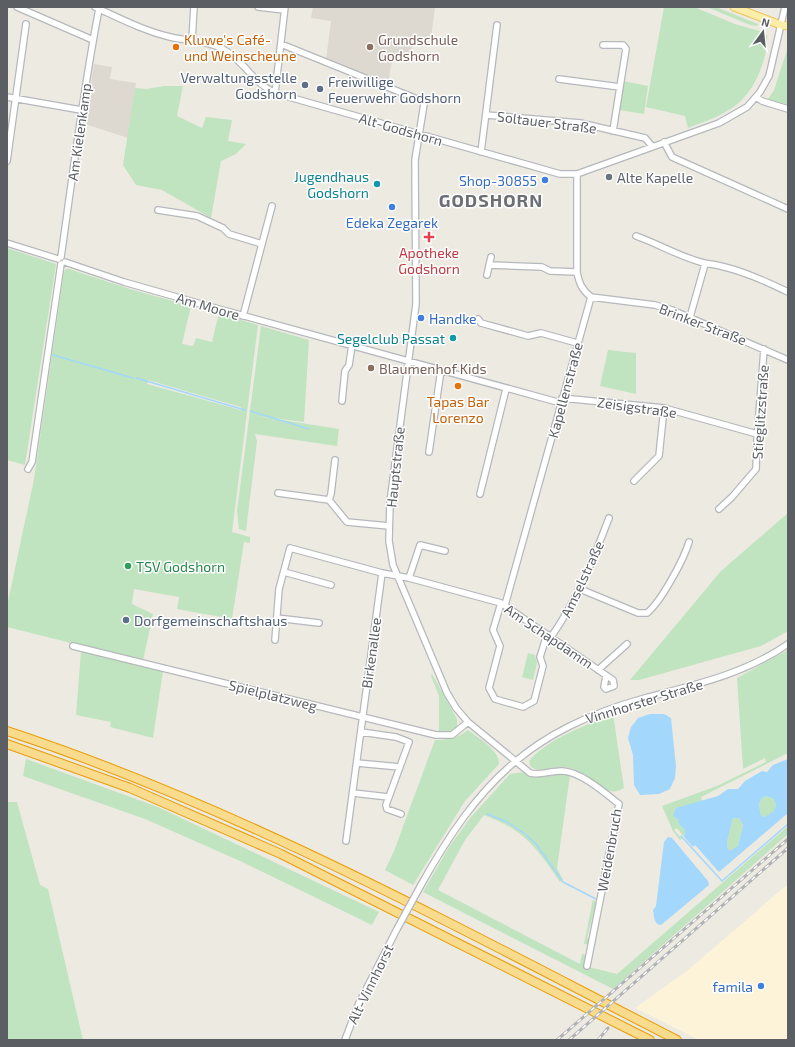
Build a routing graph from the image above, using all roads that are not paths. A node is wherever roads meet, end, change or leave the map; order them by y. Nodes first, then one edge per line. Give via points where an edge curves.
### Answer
1 (17, 7) edge
2 (194, 7) edge
3 (258, 7) edge
4 (734, 7) edge
5 (785, 7) edge
6 (97, 8) edge
7 (285, 9) edge
8 (26, 24) dead end
9 (497, 24) dead end
10 (785, 26) edge
11 (788, 31) edge
12 (93, 40) junction
13 (192, 40) junction
14 (281, 44) junction
15 (604, 45) dead end
16 (559, 79) dead end
17 (620, 87) junction
18 (275, 93) junction
19 (7, 97) edge
20 (756, 97) junction
21 (16, 99) junction
22 (788, 109) edge
23 (81, 110) junction
24 (486, 115) junction
25 (613, 131) junction
26 (420, 134) junction
27 (664, 142) junction
28 (652, 146) junction
29 (481, 152) junction
30 (7, 161) edge
31 (577, 174) junction
32 (272, 206) dead end
33 (788, 209) edge
34 (158, 210) dead end
35 (636, 236) dead end
36 (7, 243) edge
37 (262, 244) junction
38 (491, 257) dead end
39 (61, 261) junction
40 (705, 264) junction
41 (489, 265) junction
42 (577, 272) junction
43 (487, 275) dead end
44 (788, 292) edge
45 (591, 297) junction
46 (243, 316) junction
47 (690, 317) junction
48 (478, 319) dead end
49 (577, 343) junction
50 (352, 345) junction
51 (764, 349) junction
52 (408, 360) junction
53 (788, 360) edge
54 (441, 370) junction
55 (506, 389) junction
56 (562, 400) junction
57 (342, 401) dead end
58 (664, 408) junction
59 (757, 434) junction
60 (429, 452) dead end
61 (335, 460) dead end
62 (28, 469) dead end
63 (634, 481) dead end
64 (278, 493) dead end
65 (480, 494) dead end
66 (329, 500) junction
67 (718, 509) dead end
68 (608, 518) dead end
69 (389, 526) junction
70 (690, 542) dead end
71 (445, 550) dead end
72 (284, 572) junction
73 (382, 573) junction
74 (396, 575) junction
75 (409, 578) junction
76 (331, 585) dead end
77 (580, 589) junction
78 (503, 604) junction
79 (276, 618) junction
80 (319, 623) dead end
81 (550, 636) junction
82 (274, 640) dead end
83 (627, 644) dead end
84 (788, 644) edge
85 (73, 646) dead end
86 (598, 670) junction
87 (606, 676) dead end
88 (363, 717) junction
89 (468, 722) junction
90 (7, 731) edge
91 (361, 732) junction
92 (7, 744) edge
93 (514, 761) junction
94 (357, 763) junction
95 (400, 767) junction
96 (353, 793) junction
97 (388, 797) junction
98 (401, 814) dead end
99 (346, 841) dead end
100 (421, 885) joint
101 (587, 966) dead end
102 (344, 1040) edge
103 (650, 1040) edge
104 (677, 1040) edge

1 - 12 street
2 - 13 street
3 - 7 street
4 - 10 main road
5 - 10 street, Alt-Godshorn
6 - 12 street, Am Kielenkamp
6 - 13 street, Alt-Godshorn via 157,33
7 - 14 street
8 - 21 street
9 - 24 street
10 - 11 main road
10 - 20 street, Alt-Godshorn via 769,76
12 - 23 street, Am Kielenkamp
13 - 18 street, Alt-Godshorn via 215,46 233,56 255,79
14 - 18 street
14 - 26 street, Hauptstraße via 422,101 424,104
15 - 17 street via 626,47
16 - 17 street
17 - 25 street
18 - 26 street, Alt-Godshorn
19 - 21 street
20 - 22 street
20 - 27 street, Alt-Godshorn via 734,116
21 - 23 street
21 - 30 street
23 - 39 street, Am Kielenkamp
24 - 25 street, Soltauer Straße via 580,124
24 - 29 street
25 - 28 street, Soltauer Straße via 644,138
26 - 29 street, Alt-Godshorn
26 - 52 street, Hauptstraße via 415,160 416,304
27 - 28 street, Alt-Godshorn
27 - 33 street via 672,157
28 - 31 street, Alt-Godshorn
29 - 31 street, Alt-Godshorn via 560,174
31 - 42 street
32 - 37 street
34 - 37 street via 197,216 230,234
35 - 40 street
36 - 39 street, Am Moore
37 - 46 street
38 - 41 street
39 - 46 street, Am Moore
39 - 62 street, Am Kielenkamp via 32,462
40 - 44 street via 715,264 739,271
40 - 47 street
41 - 42 street via 542,267 550,271
41 - 43 street
42 - 45 street via 584,292
45 - 47 street, Brinker Straße via 655,305
45 - 49 street, Kapellenstraße
46 - 50 street, Am Moore
47 - 51 street, Brinker Straße
48 - 49 street via 481,323 528,336 541,333
49 - 56 street, Kapellenstraße
50 - 52 street, Am Moore
50 - 57 street via 349,365 345,371
51 - 53 street, Brinker Straße
51 - 59 street, Stieglitzstraße
52 - 54 street, Am Moore
52 - 69 street, Hauptstraße
54 - 55 street, Am Moore
54 - 60 street
55 - 56 street, Am Moore
55 - 65 street
56 - 58 street, Zeisigstraße
56 - 78 street, Kapellenstraße
58 - 59 street, Zeisigstraße
58 - 63 street via 659,456
59 - 67 street, Stieglitzstraße via 755,473
61 - 66 street
64 - 66 street
66 - 69 street via 347,522
68 - 77 street, Amselstraße
69 - 74 street, Hauptstraße
70 - 77 street via 666,587 647,613 638,613
71 - 75 street via 420,545
72 - 73 street, Am Schapdamm via 290,548
72 - 76 street
72 - 79 street via 279,589
73 - 74 street, Am Schapdamm
73 - 88 street, Birkenallee
74 - 75 street, Am Schapdamm
74 - 89 street, Hauptstraße via 442,684
75 - 78 street, Am Schapdamm
77 - 81 street, Amselstraße via 568,612
78 - 81 street, Am Schapdamm
78 - 81 street, Kapellenstraße via 493,630 500,646 490,688 495,699 523,707 534,700 544,666 540,658 545,641
79 - 80 street
79 - 82 street
81 - 86 street, Am Schapdamm
83 - 86 street
84 - 93 street, Vinnhorster Straße via 769,656 725,676 591,716 548,737
85 - 88 street, Spielplatzweg
86 - 87 street, Am Schapdamm
88 - 89 street, Spielplatzweg via 444,736 452,735
88 - 91 street, Birkenallee
89 - 93 street, Hauptstraße
90 - 104 highway via 134,776 280,839
91 - 94 street, Birkenallee
91 - 95 street via 396,737 409,742
92 - 103 highway via 130,788 281,854
93 - 100 street, Vinnhorster Straße via 466,813
93 - 101 street, Weidenbruch via 524,770 535,774 556,771 574,774 619,804
94 - 95 street
94 - 96 street, Birkenallee
95 - 97 street
96 - 97 street
96 - 99 street, Birkenallee
97 - 98 street via 386,807
100 - 102 street, Alt-Vinnhorst, bridge via 365,990

